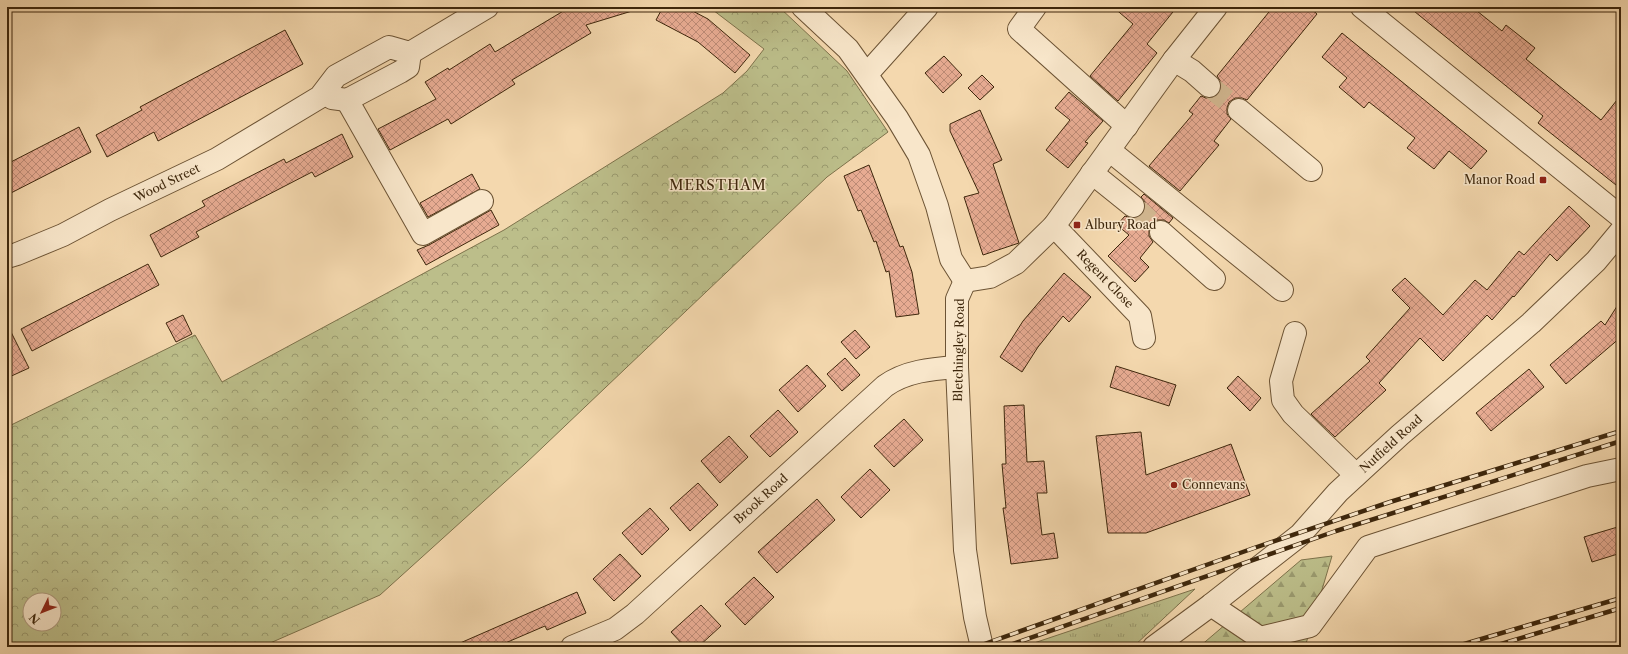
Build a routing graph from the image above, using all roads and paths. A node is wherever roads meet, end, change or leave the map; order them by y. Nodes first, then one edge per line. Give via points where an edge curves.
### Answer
1 (487, 7) edge
2 (803, 7) edge
3 (927, 7) edge
4 (1035, 7) edge
5 (1216, 7) edge
6 (1362, 7) edge
7 (410, 53) junction
8 (1174, 60) junction
9 (867, 74) junction
10 (1209, 86) tunnel mouth
11 (320, 97) junction
12 (347, 100) junction
13 (1239, 110) tunnel mouth
14 (1127, 126) junction
15 (1109, 150) junction
16 (1311, 170) dead end
17 (1092, 173) junction
18 (482, 201) dead end
19 (1133, 206) tunnel mouth
20 (1621, 217) edge
21 (1054, 226) junction
22 (1621, 231) edge
23 (1161, 232) tunnel mouth
24 (7, 257) edge
25 (1214, 279) dead end
26 (965, 281) junction
27 (1282, 290) dead end
28 (1295, 333) dead end
29 (1144, 338) dead end
30 (957, 367) junction
31 (1621, 469) edge
32 (1356, 476) junction
33 (1211, 605) junction
34 (572, 647) edge
35 (982, 647) edge
36 (1154, 647) edge

1 - 7 street
2 - 9 street, Bletchingley Road via 848,49
3 - 9 street
4 - 14 street via 1019,29
5 - 8 street
6 - 20 street
7 - 11 street, Wood Street via 389,47 336,76
7 - 12 street via 408,67
8 - 10 street
8 - 14 street
9 - 26 street, Bletchingley Road via 898,118 919,155 951,259
11 - 12 street
11 - 24 street, Wood Street via 217,159 63,235
12 - 18 street via 423,234
13 - 16 street
14 - 15 street
15 - 17 street
15 - 27 street
17 - 19 street
17 - 21 street
21 - 26 street via 1016,263 990,277
21 - 29 street, Regent Close via 1140,316
22 - 32 street, Nutfield Road via 1596,261 1531,323
23 - 25 street
26 - 30 street, Bletchingley Road via 957,299
28 - 32 street via 1281,381 1282,400
30 - 34 street, Brook Road via 912,373 885,386 635,614 615,629
30 - 35 street, Bletchingley Road via 965,550
31 - 33 street via 1587,476 1368,547 1310,626 1260,638
32 - 33 street, Nutfield Road via 1338,492 1300,535
33 - 36 street, Nutfield Road

